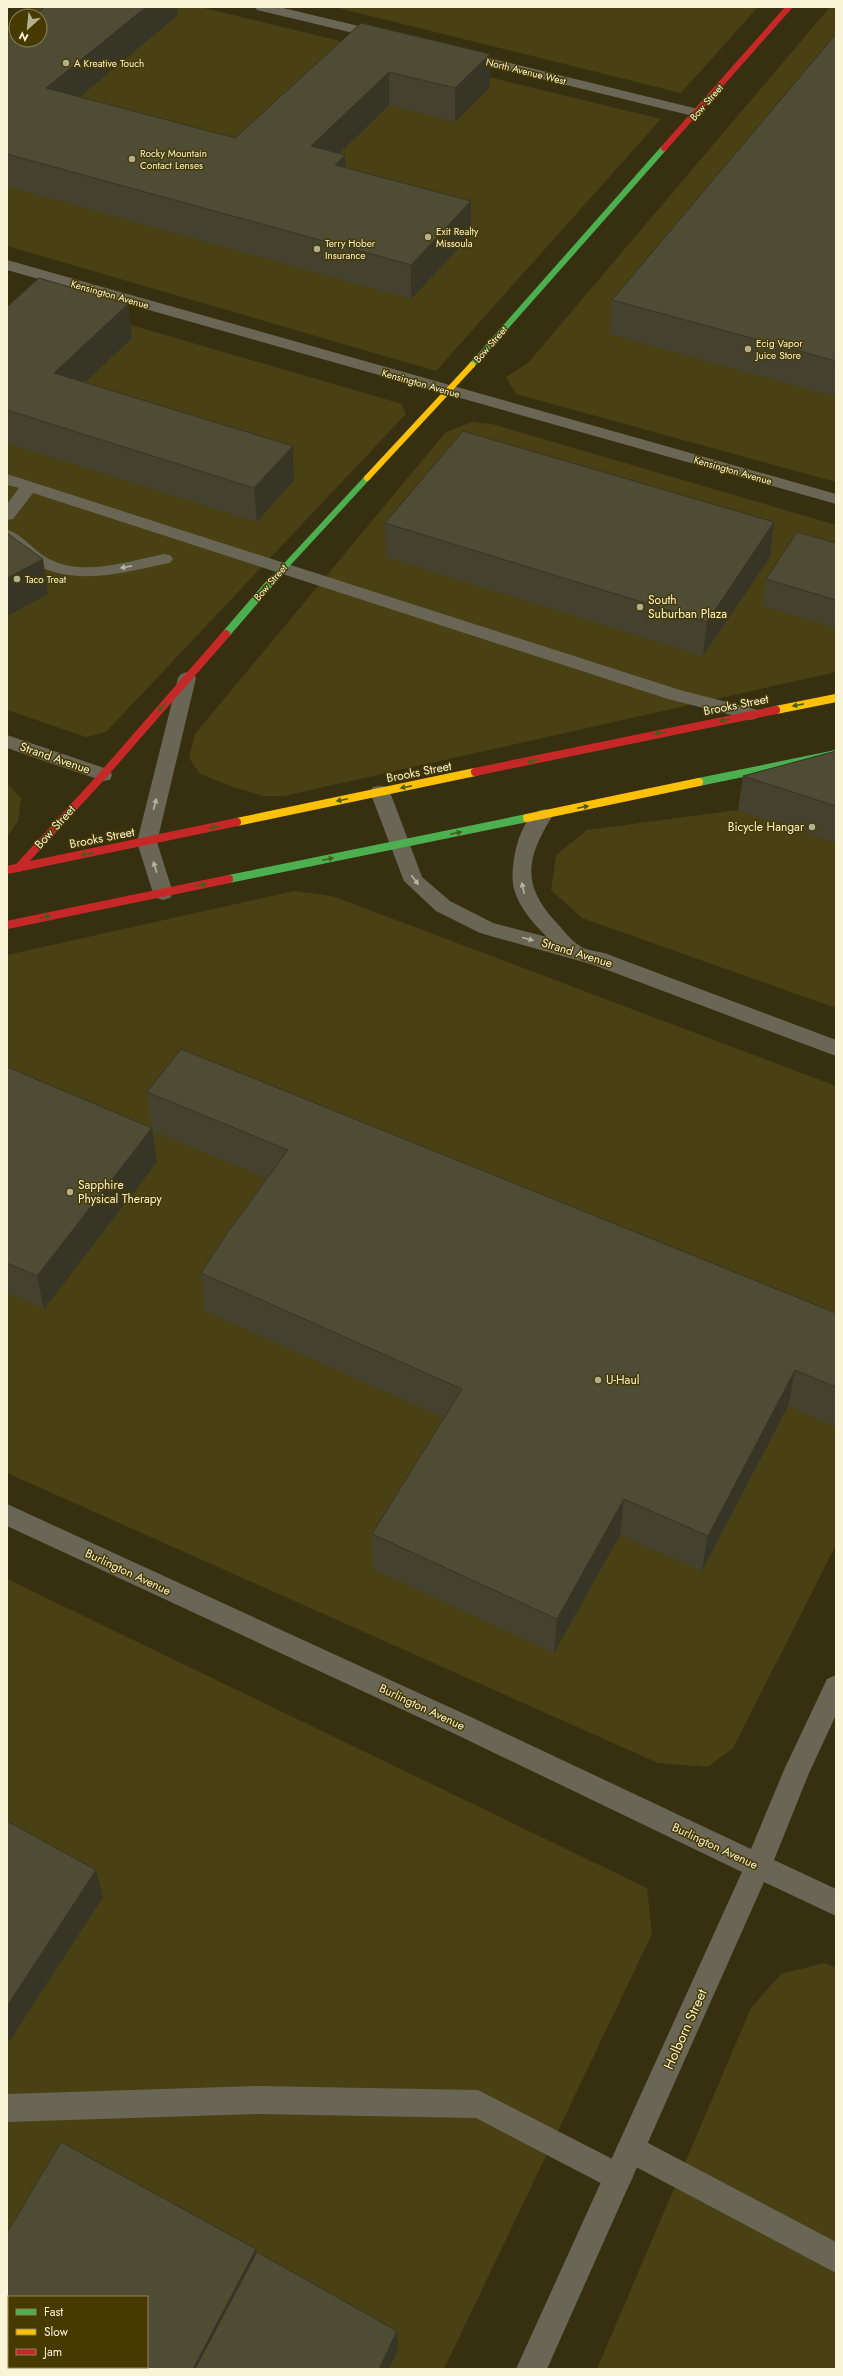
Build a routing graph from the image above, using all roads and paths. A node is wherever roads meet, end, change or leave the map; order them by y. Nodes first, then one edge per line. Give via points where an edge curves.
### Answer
1 (262, 7) edge
2 (789, 7) edge
3 (395, 39) edge
4 (448, 52) edge
5 (697, 113) junction
6 (7, 265) edge
7 (449, 391) junction
8 (7, 479) edge
9 (30, 486) junction
10 (836, 499) edge
11 (7, 515) edge
12 (7, 535) edge
13 (164, 559) dead end
14 (283, 568) junction
15 (187, 678) junction
16 (836, 698) edge
17 (751, 714) junction
18 (7, 741) edge
19 (836, 754) edge
20 (103, 774) junction
21 (380, 792) junction
22 (543, 815) junction
23 (147, 842) junction
24 (400, 844) junction
25 (18, 868) junction
26 (7, 870) edge
27 (163, 893) junction
28 (7, 925) edge
29 (573, 951) junction
30 (836, 1048) edge
31 (7, 1515) edge
32 (836, 1687) edge
33 (758, 1866) junction
34 (836, 1902) edge
35 (7, 2108) edge
36 (631, 2149) junction
37 (618, 2177) junction
38 (836, 2258) edge
39 (531, 2369) edge

1 - 3 street
2 - 5 main road, Bow Street
4 - 5 street, North Avenue West
5 - 7 main road, Bow Street
6 - 7 street, Kensington Avenue
7 - 10 street, Kensington Avenue
7 - 14 main road, Bow Street
8 - 9 street
9 - 11 street
9 - 14 street
13 -> 12 street via 92,574 52,568 22,550
14 - 15 main road, Bow Street
14 - 17 street via 675,695
15 -> 20 main road, Bow Street
23 -> 15 street, Bow Street
16 -> 17 main road, Brooks Street
17 -> 21 main road, Brooks Street
18 - 20 street, Strand Avenue
22 -> 19 main road
20 - 25 main road, Bow Street
21 -> 23 main road, Brooks Street
21 - 24 street, Strand Avenue
24 -> 22 main road
29 -> 22 street via 536,914 522,892 521,857 536,822
23 -> 25 main road, Brooks Street
27 -> 23 street
27 -> 24 main road
24 -> 29 street, Strand Avenue via 414,881 443,906 487,928
25 - 26 main road, Brooks Street
28 -> 27 main road
29 - 30 street, Strand Avenue
31 - 33 street, Burlington Avenue via 462,1725
32 - 33 street, Holborn Street via 797,1770
33 - 34 street, Burlington Avenue
33 - 36 street, Holborn Street
35 - 37 street via 258,2100 478,2104
36 - 37 street, Holborn Street
36 - 38 street
37 - 39 street, Holborn Street

